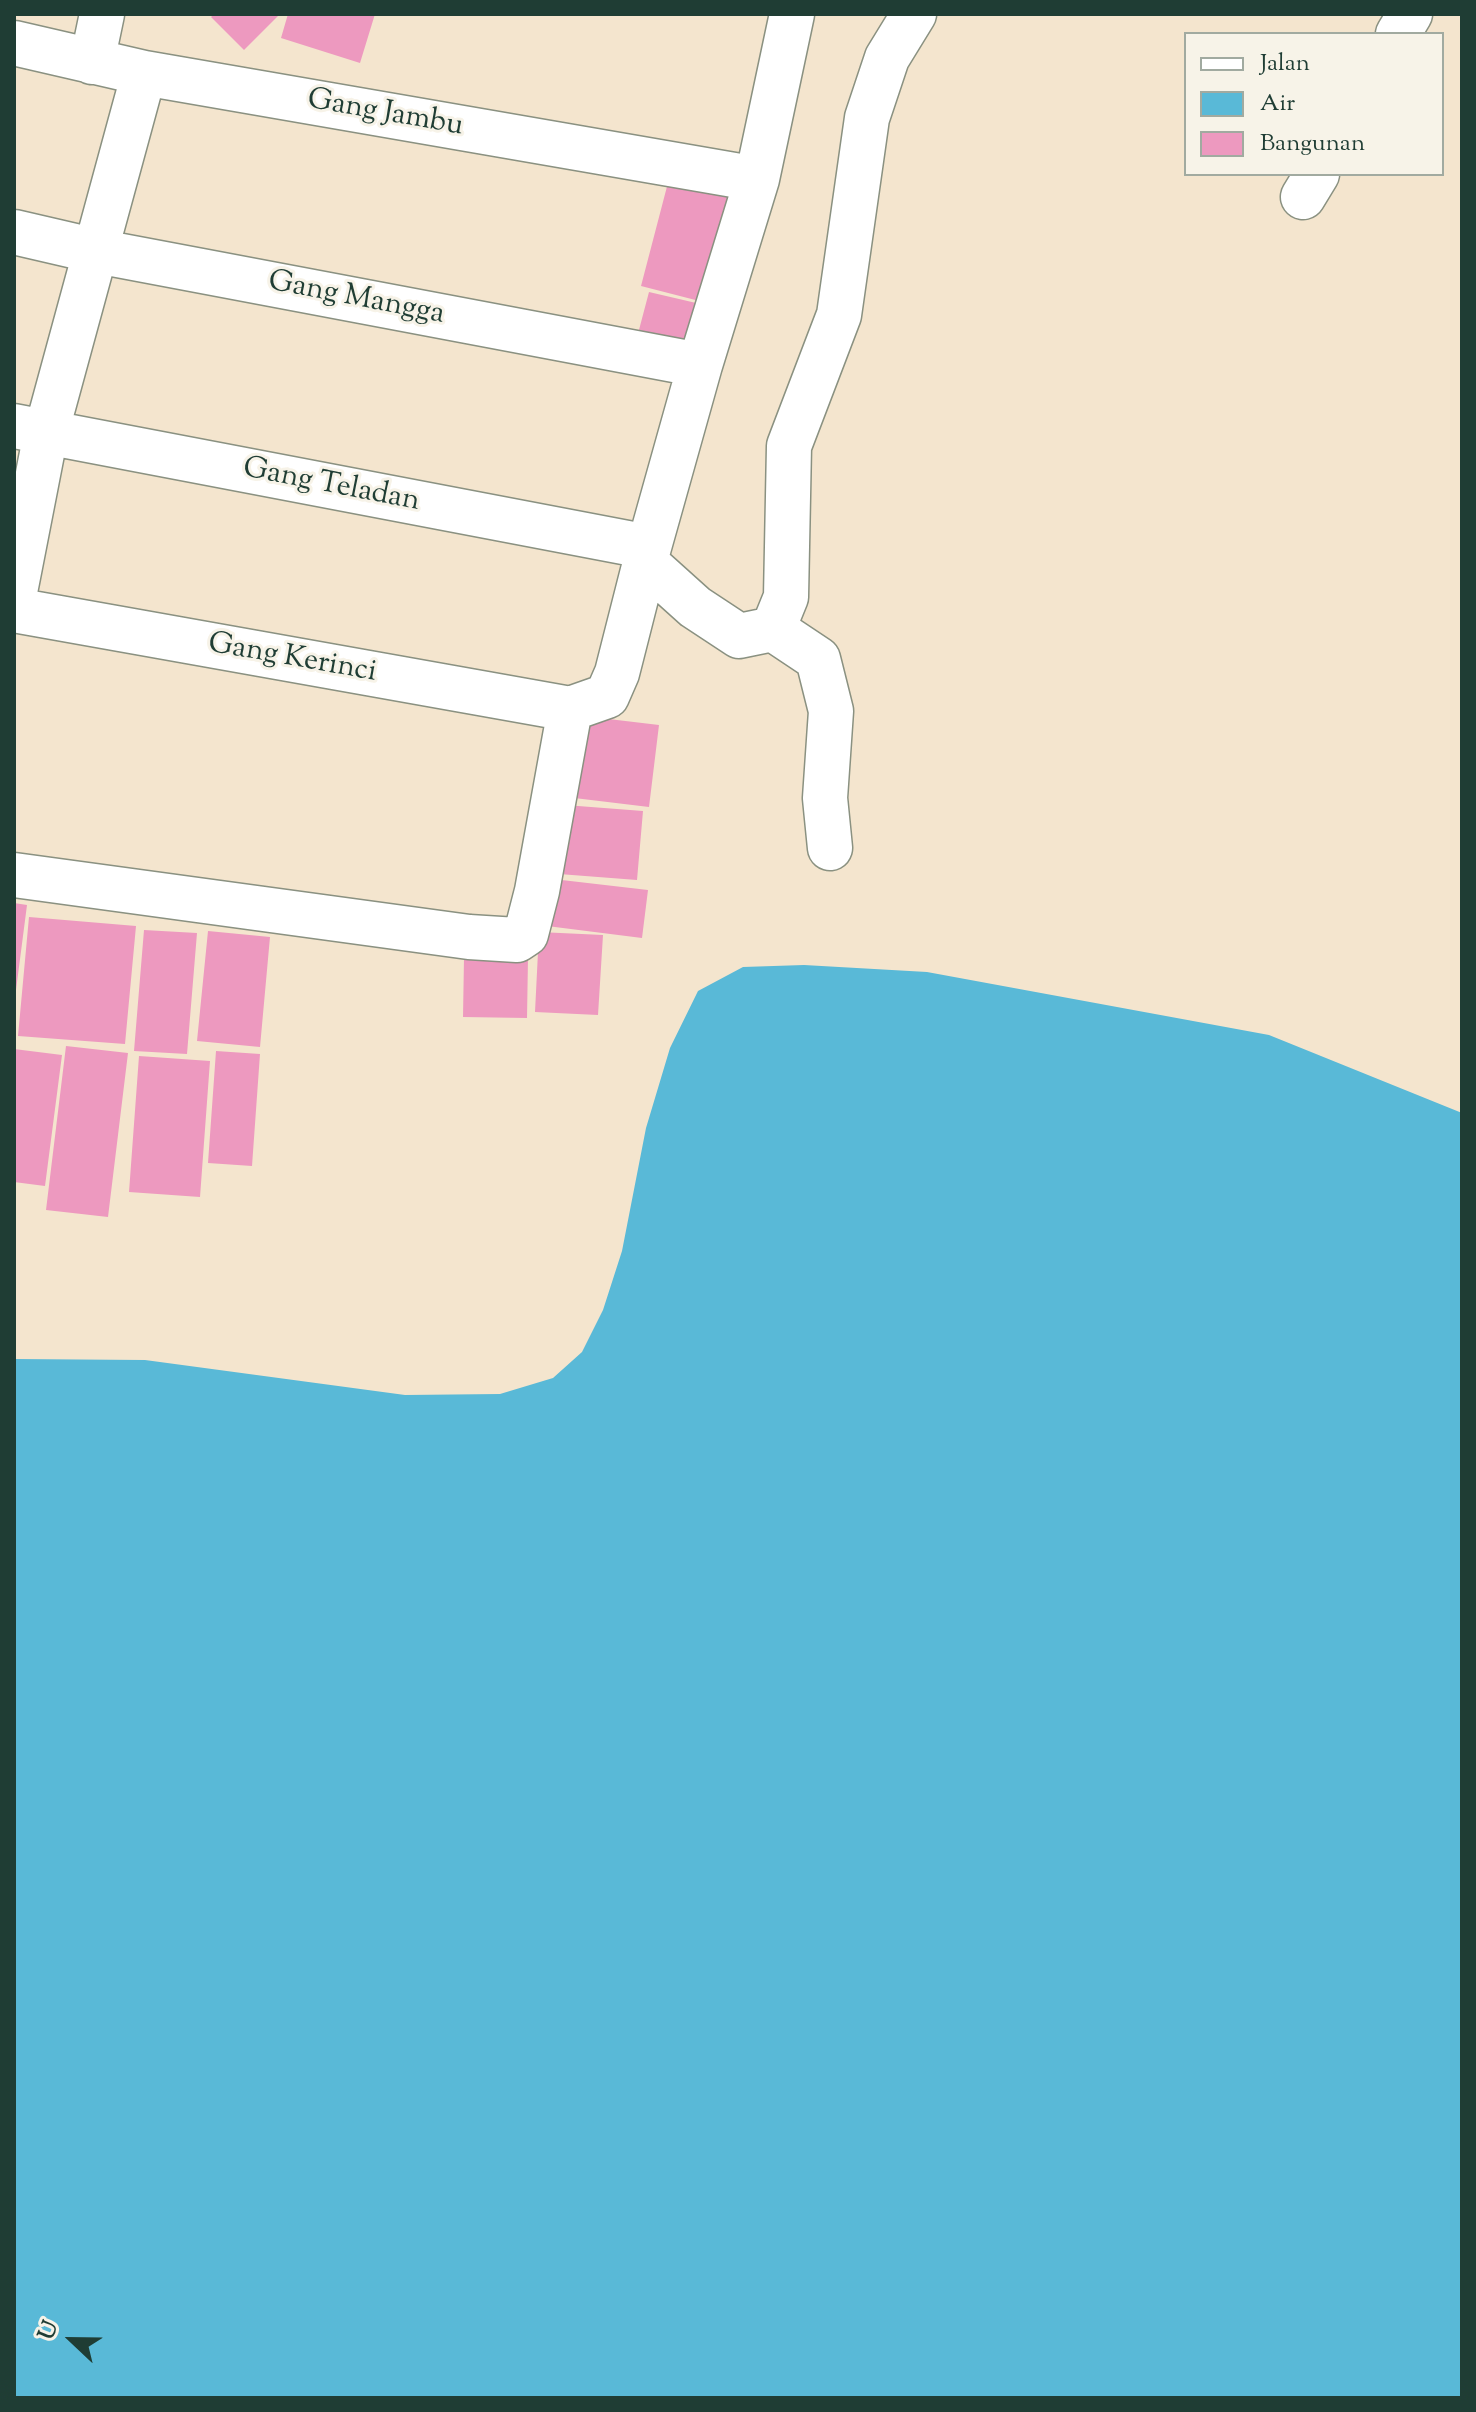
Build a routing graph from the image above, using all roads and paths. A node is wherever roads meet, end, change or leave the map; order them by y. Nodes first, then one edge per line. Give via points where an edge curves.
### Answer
1 (102, 14) edge
2 (792, 14) edge
3 (914, 14) edge
4 (1410, 14) edge
5 (1399, 32) edge
6 (14, 43) edge
7 (92, 62) junction
8 (144, 73) junction
9 (757, 179) junction
10 (14, 232) edge
11 (96, 251) junction
12 (700, 365) junction
13 (30, 429) edge
14 (647, 555) junction
15 (14, 597) edge
16 (14, 610) edge
17 (773, 629) junction
18 (570, 709) junction
19 (830, 848) dead end
20 (14, 875) edge

1 - 7 street
2 - 9 street
3 - 17 street via 887,58 867,118 839,315 789,446 786,597
4 - 5 street
6 - 7 street, Gang Jambu
7 - 8 street, Gang Jambu
8 - 9 street, Gang Jambu
8 - 11 street
9 - 12 street
10 - 11 street, Gang Mangga
11 - 12 street, Gang Mangga
11 - 13 street
12 - 14 street
13 - 14 street, Gang Teladan
13 - 15 street
14 - 17 street via 695,607 739,636
14 - 18 street via 607,696
16 - 18 street, Gang Kerinci
17 - 19 street via 818,659 831,711 825,798
18 - 20 street via 537,891 526,934 517,940

